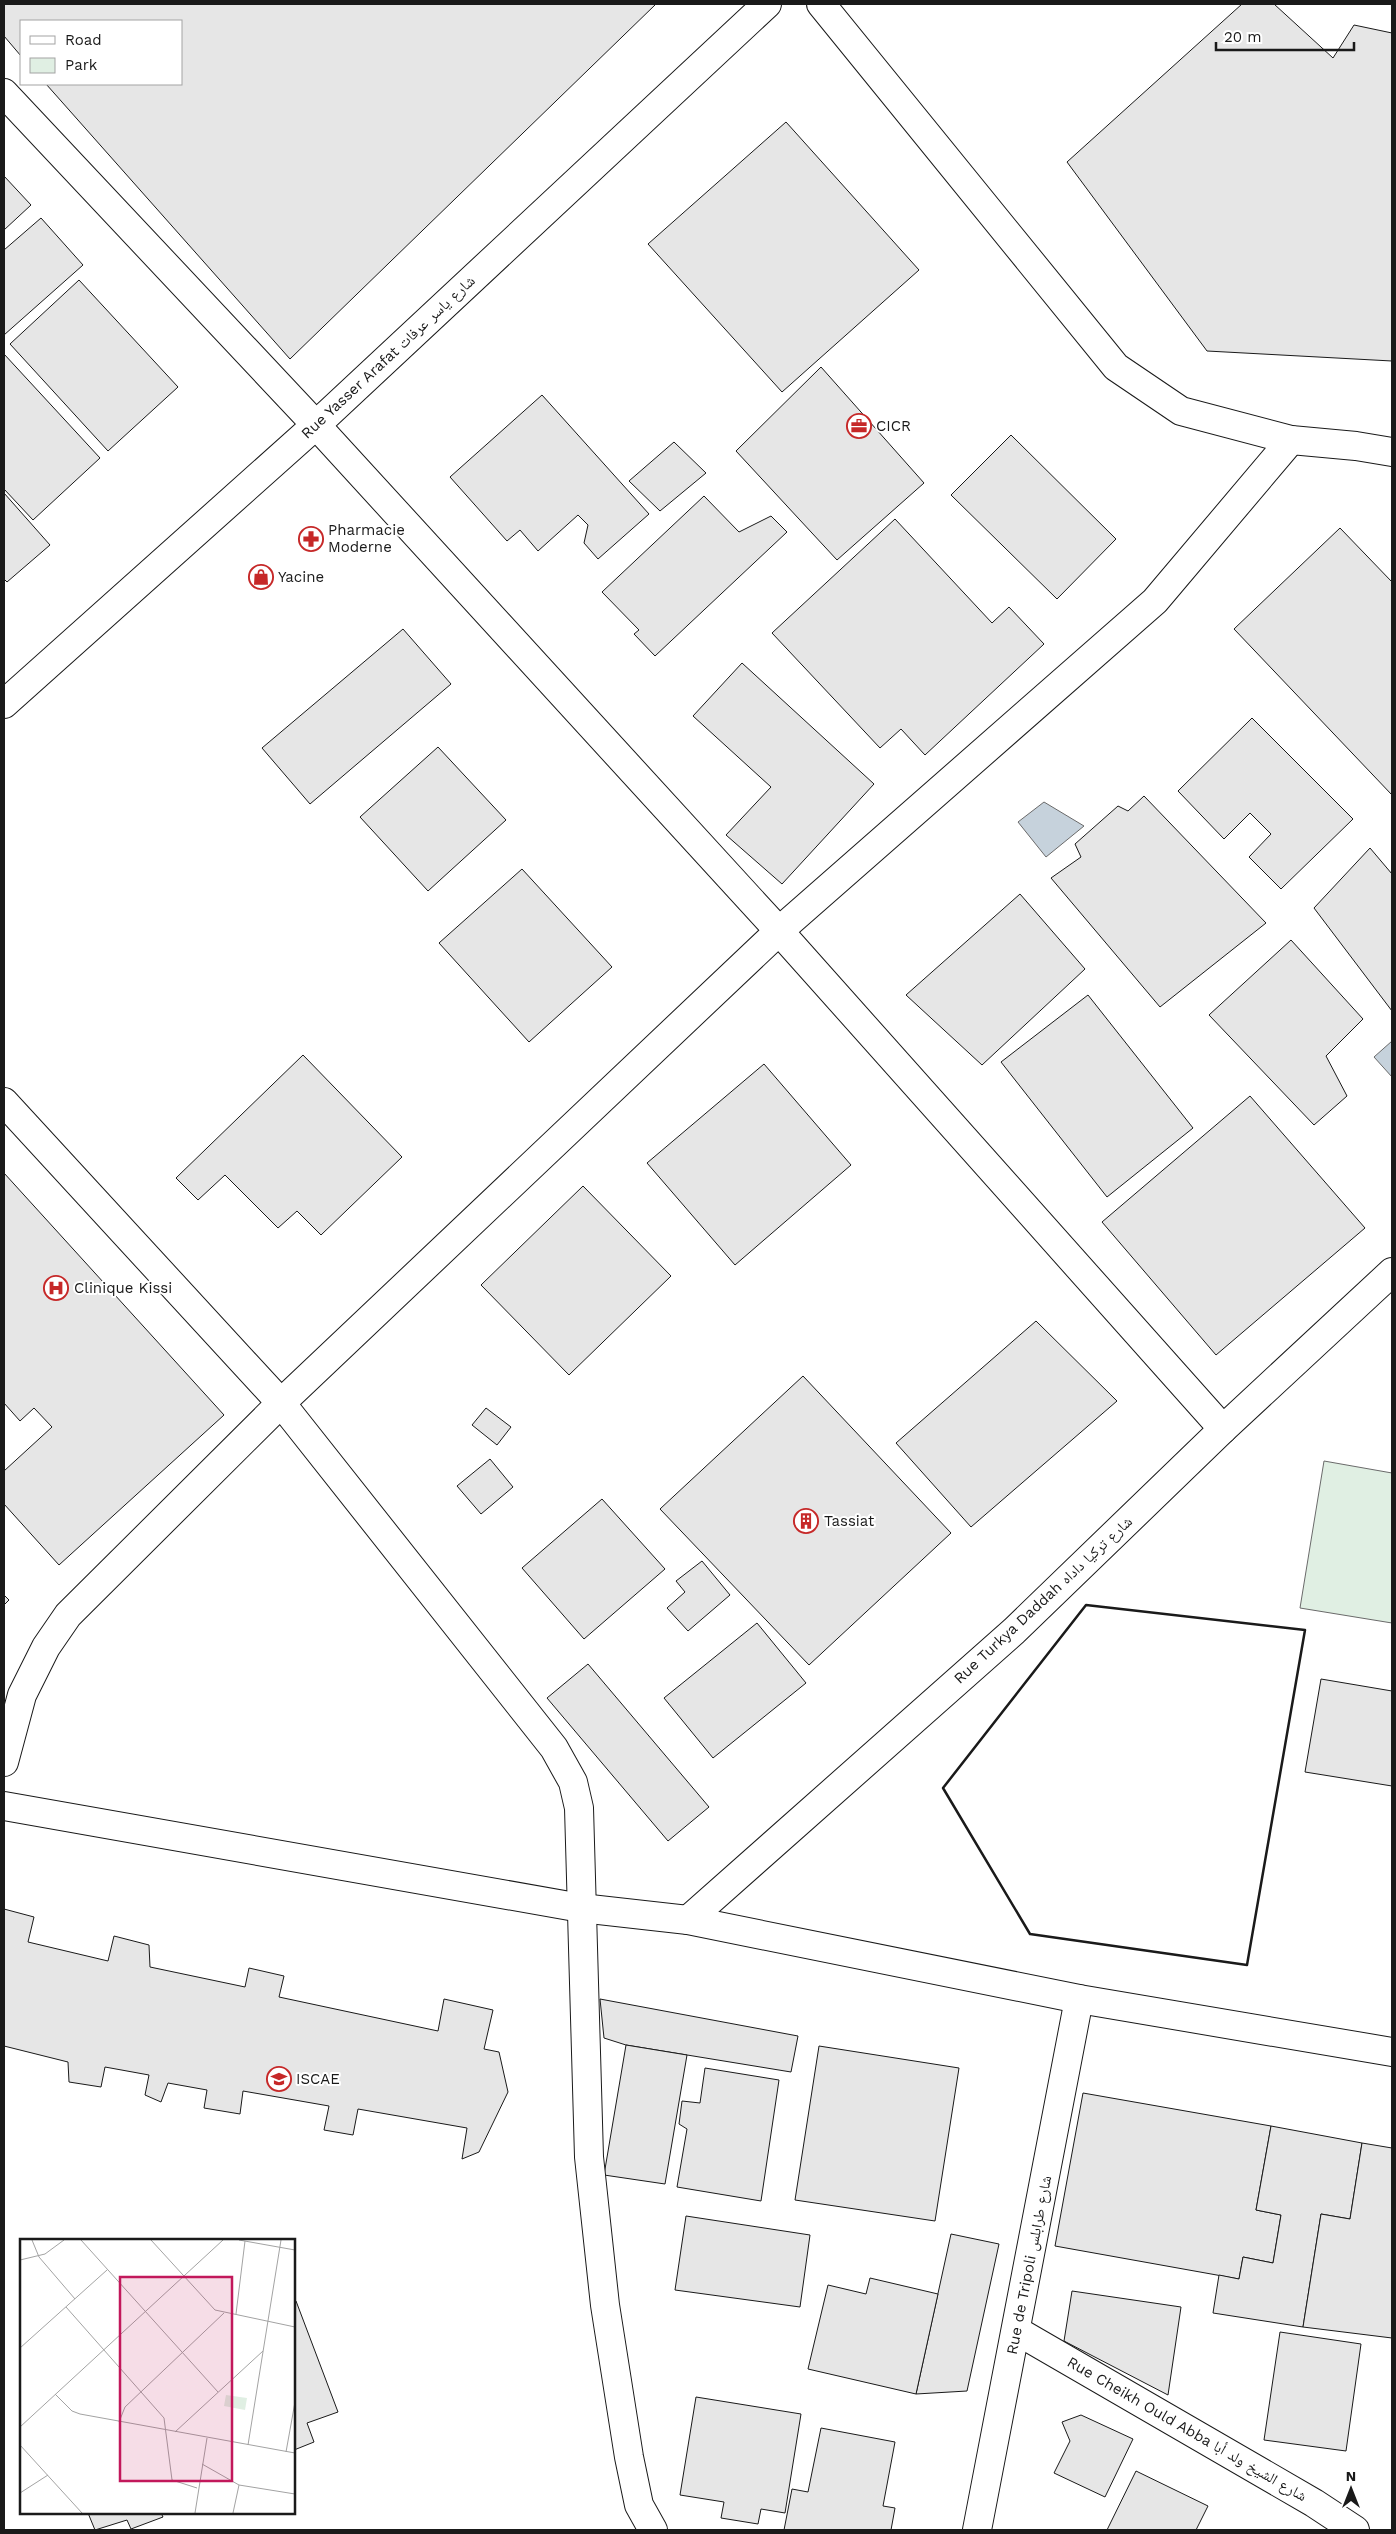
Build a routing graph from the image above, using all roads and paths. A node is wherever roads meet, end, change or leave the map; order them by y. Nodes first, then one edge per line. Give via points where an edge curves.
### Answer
1 (767, 4) edge
2 (821, 4) edge
3 (4, 93) edge
4 (316, 425) junction
5 (1291, 440) junction
6 (1392, 452) edge
7 (4, 704) edge
8 (779, 931) junction
9 (4, 1102) edge
10 (1392, 1272) edge
11 (281, 1403) junction
12 (1223, 1429) junction
13 (4, 1762) edge
14 (4, 1806) edge
15 (581, 1908) junction
16 (688, 1920) junction
17 (1079, 1998) junction
18 (1392, 2052) edge
19 (1017, 2331) junction
20 (653, 2530) edge
21 (977, 2530) edge
22 (1355, 2530) edge

1 - 4 street, Rue Yasser Arafat شارع ياسر عرفات
2 - 5 street via 1116,367 1181,411
3 - 4 street
4 - 7 street, Rue Yasser Arafat شارع ياسر عرفات
4 - 8 street
5 - 6 street
5 - 8 street via 1155,601
8 - 11 street
8 - 12 street
9 - 11 street
10 - 12 street, Rue Turkya Daddah شارع تركيا داداه
11 - 13 street via 68,1615 46,1647 22,1695
11 - 15 street via 554,1748 573,1782 579,1808
12 - 16 street, Rue Turkya Daddah شارع تركيا داداه via 1014,1631
14 - 15 street
15 - 16 street
15 - 20 street via 589,2157 605,2305 639,2505
16 - 17 street
17 - 18 street
17 - 19 street, Rue de Tripoli شارع طرابلس
19 - 21 street, Rue de Tripoli شارع طرابلس
19 - 22 street, Rue Cheikh Ould Abba شارع الشيخ ولد أبا

